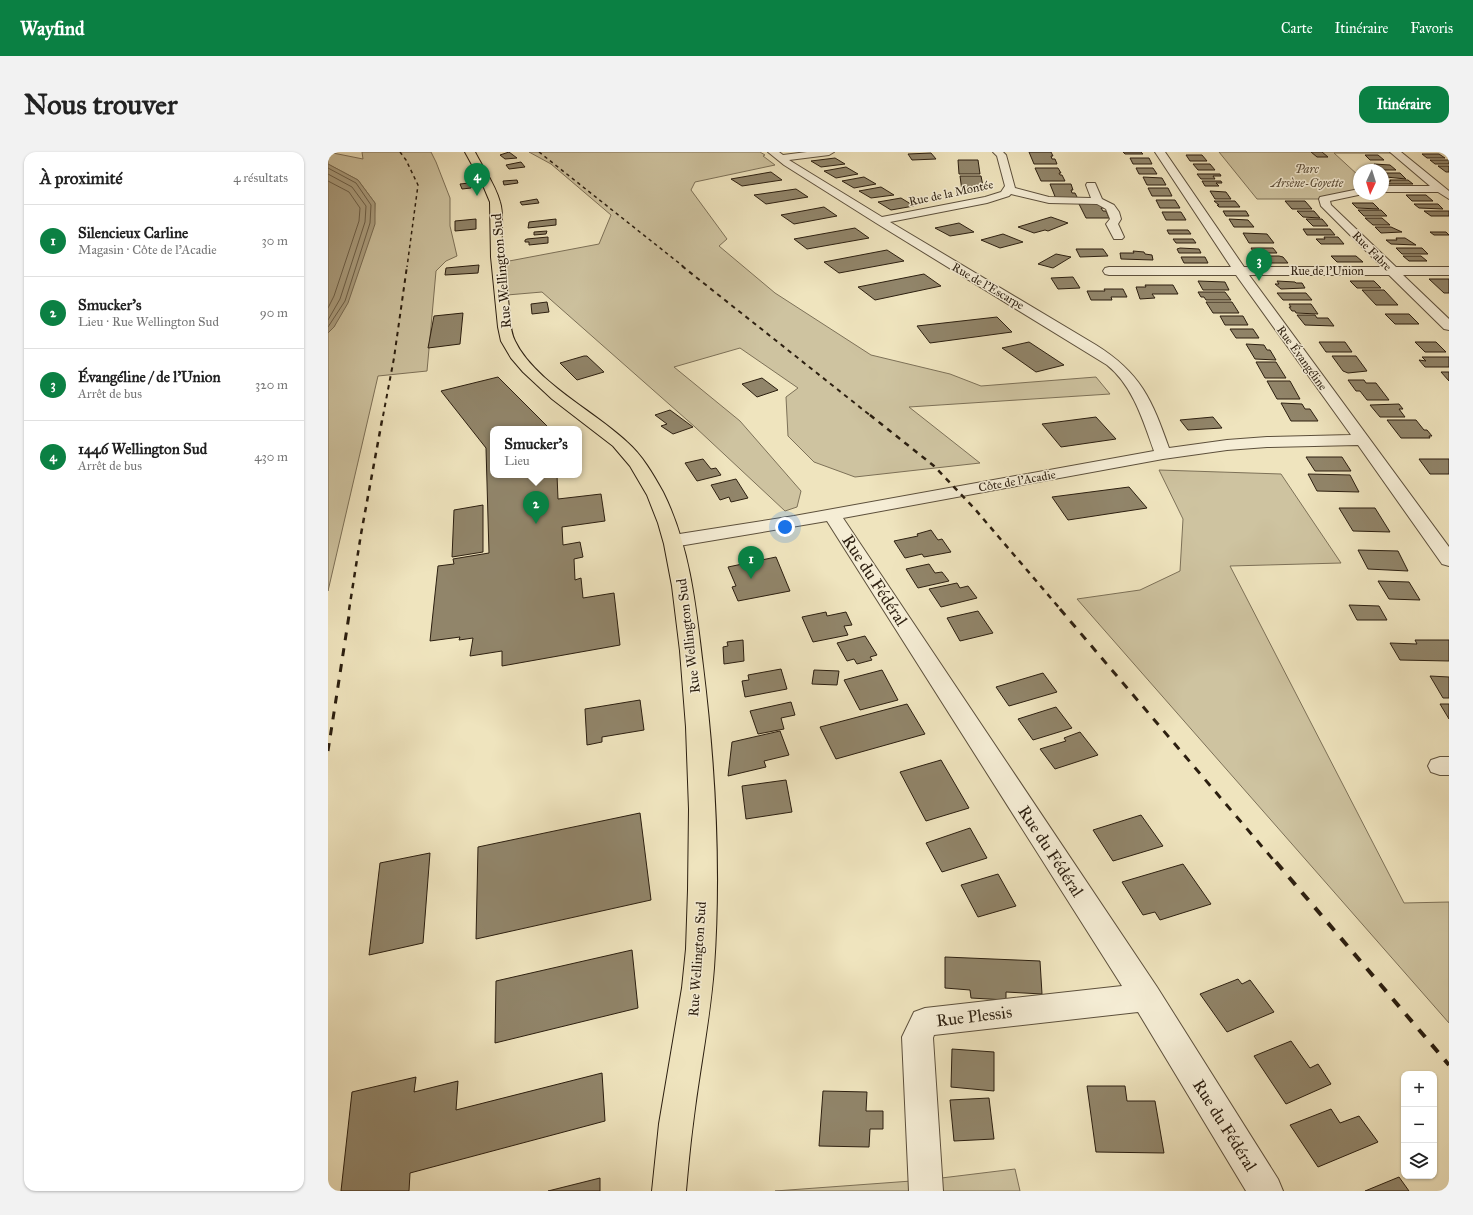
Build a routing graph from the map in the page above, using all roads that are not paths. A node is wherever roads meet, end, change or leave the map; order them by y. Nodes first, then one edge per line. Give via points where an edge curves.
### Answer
1 (470, 152) edge
2 (829, 152) edge
3 (998, 152) edge
4 (1160, 152) edge
5 (1395, 152) edge
6 (777, 155) edge
7 (1091, 185) dead end
8 (1389, 189) edge
9 (1440, 189) junction
10 (1009, 190) junction
11 (1353, 193) edge
12 (1449, 196) edge
13 (1098, 201) junction
14 (880, 221) junction
15 (1118, 236) dead end
16 (1392, 270) junction
17 (1109, 271) dead end
18 (1240, 271) junction
19 (1449, 271) edge
20 (1449, 326) edge
21 (1362, 440) junction
22 (1163, 454) junction
23 (832, 515) junction
24 (673, 541) junction
25 (1449, 560) edge
26 (1146, 997) junction
27 (669, 1191) edge
28 (926, 1191) edge
29 (1266, 1191) edge

1 - 24 main road, Rue Wellington Sud via 494,201 504,326 510,346 530,370 596,423 631,456 659,502
2 - 6 street
3 - 10 street, Rue de la Montée via 1010,186
4 - 18 street, Rue Évangéline
5 - 9 street
6 - 14 street, Rue de l'Escarpe
7 - 13 street
8 - 9 street
9 - 12 street
10 - 13 street via 1049,200
10 - 14 street, Rue de la Montée via 987,200
11 - 16 street, Rue Fabre via 1324,199 1326,206
13 - 15 street via 1114,211 1116,219 1112,224
14 - 22 street, Rue de l'Escarpe via 1113,363 1123,372 1146,407
16 - 18 street, Rue de l'Union
16 - 19 street, Rue de l'Union
16 - 20 street, Rue Fabre
17 - 18 street, Rue de l'Union
18 - 21 street, Rue Évangéline
21 - 22 street, Côte de l'Acadie via 1267,442
21 - 25 street, Rue Évangéline
22 - 23 street, Côte de l'Acadie
23 - 24 street, Côte de l'Acadie
23 - 26 street, Rue du Fédéral
24 - 27 main road, Rue Wellington Sud via 688,618 698,721 703,846 699,968
26 - 28 street, Rue Plessis via 925,1022 918,1037
26 - 29 street, Rue du Fédéral

